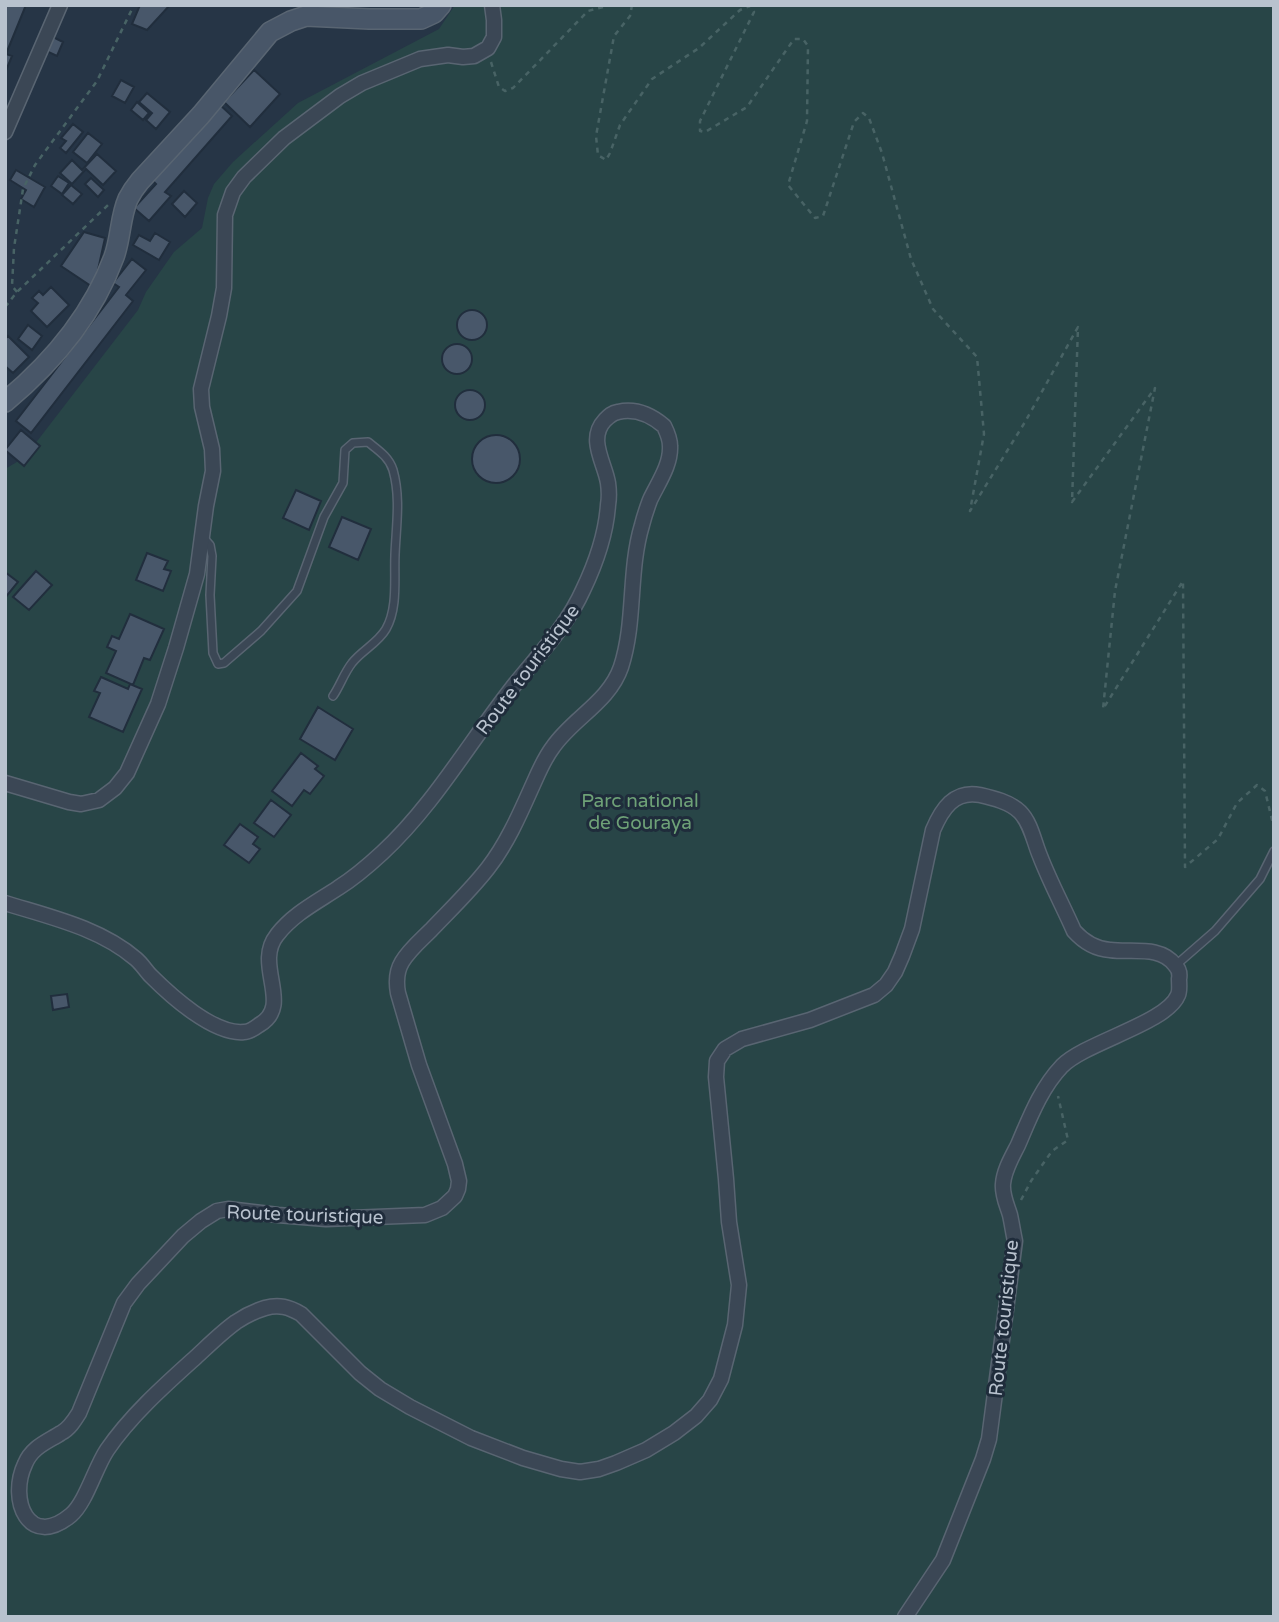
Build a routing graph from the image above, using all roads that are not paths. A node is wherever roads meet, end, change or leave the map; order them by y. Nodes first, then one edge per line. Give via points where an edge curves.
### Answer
1 (60, 5) edge
2 (441, 5) edge
3 (492, 5) edge
4 (5, 132) edge
5 (5, 402) edge
6 (202, 536) junction
7 (333, 696) dead end
8 (5, 783) edge
9 (1274, 851) edge
10 (5, 902) edge
11 (1176, 965) junction
12 (905, 1617) edge

1 - 4 street
2 - 5 main road via 421,19 306,16 270,32 139,181 127,202 115,254 91,305 37,375
3 - 6 street via 494,37 488,48 474,56 420,59 362,83 284,138 233,192 225,215 222,297 201,389 213,471
6 - 7 lane via 212,556 213,653 218,664 225,663 297,591 324,517 343,483 345,450 353,443 368,442 383,453 392,469 397,497 391,613 386,630 350,665
6 - 8 street via 197,574 176,648 158,704 127,773 99,800 81,804
9 - 11 lane via 1251,890 1215,931
10 - 11 street, Route touristique via 115,943 209,1023 244,1032 266,1021 274,1007 268,964 276,936 298,914 389,847 569,618 584,590 608,507 608,484 597,440 601,424 611,414 625,411 645,414 664,426 669,456 640,531 627,645 612,686 552,747 494,860 410,952 398,973 398,993 419,1065 455,1164 459,1181 455,1196 425,1215 326,1219 228,1209 192,1228 124,1303 79,1413 26,1461 20,1505 38,1526 58,1524 76,1510 108,1449 152,1399 236,1322 267,1307 290,1308 300,1314 360,1373 410,1407 471,1438 561,1469 580,1472 616,1462 646,1450 696,1416 710,1400 729,1355 738,1285 717,1060 742,1039 810,1020 874,995 886,985 912,929 933,830 958,796 996,799 1021,813 1080,938 1109,950 1157,952
11 - 12 street, Route touristique via 1179,994 1173,1002 1153,1018 1076,1054 1062,1066 1036,1104 1005,1172 1003,1194 1015,1241 989,1439 943,1560

